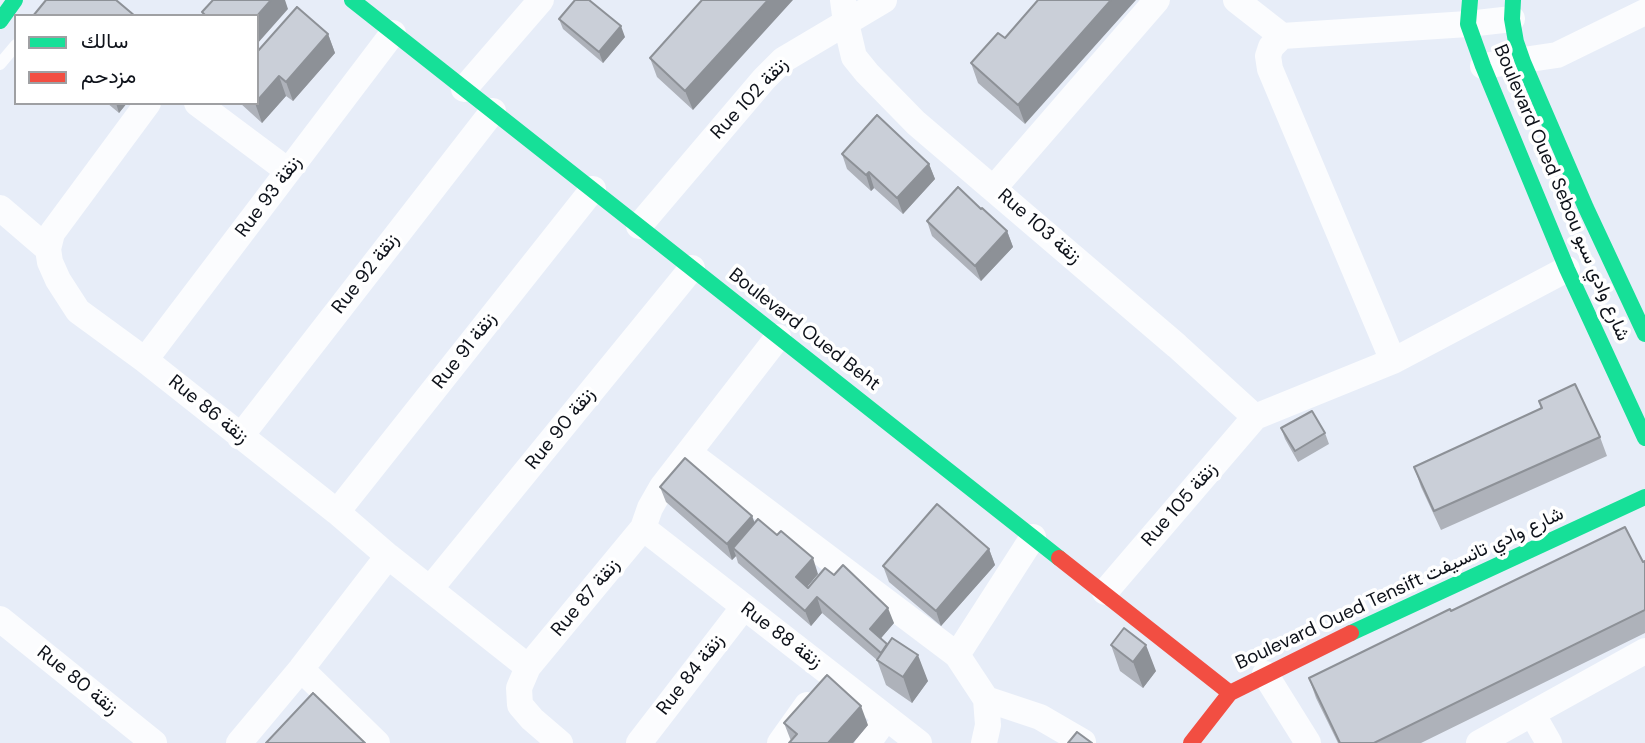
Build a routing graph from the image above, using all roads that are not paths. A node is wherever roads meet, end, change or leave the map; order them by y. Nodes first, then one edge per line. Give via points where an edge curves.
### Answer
1 (15, 0) edge
2 (352, 0) edge
3 (541, 0) edge
4 (884, 0) edge
5 (1157, 0) edge
6 (1236, 0) edge
7 (1512, 9) edge
8 (1261, 10) edge
9 (844, 11) edge
10 (1469, 12) edge
11 (1645, 13) edge
12 (0, 21) edge
13 (393, 33) junction
14 (1282, 36) junction
15 (14, 47) edge
16 (1523, 62) junction
17 (0, 64) edge
18 (1483, 66) junction
19 (464, 89) junction
20 (147, 105) edge
21 (200, 105) edge
22 (493, 111) junction
23 (288, 171) junction
24 (994, 188) junction
25 (593, 189) junction
26 (0, 208) edge
27 (639, 226) junction
28 (48, 249) junction
29 (692, 268) junction
30 (1567, 269) junction
31 (1645, 334) edge
32 (778, 337) junction
33 (145, 360) junction
34 (1393, 361) junction
35 (1255, 417) junction
36 (240, 436) junction
37 (1645, 438) edge
38 (689, 453) junction
39 (1645, 497) edge
40 (337, 512) junction
41 (643, 528) junction
42 (1033, 537) junction
43 (388, 556) junction
44 (430, 589) junction
45 (1105, 592) junction
46 (743, 608) junction
47 (0, 619) edge
48 (1645, 651) edge
49 (957, 655) junction
50 (528, 667) junction
51 (301, 669) junction
52 (830, 672) junction
53 (1265, 674) junction
54 (1230, 693) junction
55 (986, 699) junction
56 (1533, 715) junction
57 (886, 718) junction
58 (1083, 742) edge
59 (154, 743) edge
60 (239, 743) edge
61 (377, 743) edge
62 (560, 743) edge
63 (639, 743) edge
64 (780, 743) edge
65 (868, 743) edge
66 (919, 743) edge
67 (984, 743) edge
68 (1191, 743) edge
69 (1307, 743) edge
70 (1479, 743) edge
71 (1549, 743) edge

1 - 12 street
2 - 13 street, Boulevard Oued Beht
3 - 19 street
4 - 9 street, Rue 102 زنقة
5 - 24 street
6 - 8 street
7 - 10 street
7 - 16 street, Boulevard Oued Sebou شارع وادي سبو
8 - 14 street
9 - 24 street, Rue 103 زنقة via 855,57 867,73 916,123
9 - 27 street, Rue 102 زنقة via 764,79
10 - 14 street
10 - 18 street, Boulevard Oued Sebou شارع وادي سبو
11 - 16 street via 1556,55
13 - 19 street, Boulevard Oued Beht
13 - 23 street, Rue 93 زنقة
14 - 34 street via 1271,47 1270,69
15 - 17 lane
16 - 18 street
16 - 31 street, Boulevard Oued Sebou شارع وادي سبو
18 - 30 street, Boulevard Oued Sebou شارع وادي سبو
19 - 22 street, Boulevard Oued Beht
20 - 28 street via 52,233
21 - 23 street
22 - 25 street, Boulevard Oued Beht
22 - 36 street, Rue 92 زنقة
23 - 33 street, Rue 93 زنقة
24 - 35 street, Rue 103 زنقة
25 - 27 street, Boulevard Oued Beht
25 - 40 street, Rue 91 زنقة
26 - 28 street
27 - 29 street, Boulevard Oued Beht
28 - 33 street, Rue 86 زنقة via 58,281 78,311
29 - 32 street, Boulevard Oued Beht
29 - 44 street, Rue 90 زنقة
30 - 34 street
30 - 37 street, Boulevard Oued Sebou شارع وادي سبو
32 - 38 street, Rue 87 زنقة
32 - 42 street, Boulevard Oued Beht
33 - 36 street, Rue 86 زنقة
34 - 35 street
35 - 45 street, Rue 105 زنقة
36 - 40 street, Rue 86 زنقة
38 - 41 street, Rue 87 زنقة via 662,486
38 - 49 street
39 - 53 street, Boulevard Oued Tensift شارع وادي تانسيفت
40 - 43 street, Rue 86 زنقة
41 - 46 street, Rue 88 زنقة
41 - 50 street, Rue 87 زنقة
42 - 45 street, Boulevard Oued Beht
42 - 49 street
43 - 44 street, Rue 86 زنقة
43 - 51 street
44 - 50 street, Rue 86 زنقة
45 - 54 street, Boulevard Oued Beht
46 - 52 street, Rue 88 زنقة
46 - 63 street, Rue 84 زنقة
47 - 59 street, Rue 80 زنقة
48 - 56 street
49 - 55 street
50 - 62 street via 519,688 520,705
51 - 60 street
51 - 61 street
52 - 57 street, Rue 88 زنقة
52 - 64 street
53 - 54 street, Boulevard Oued Tensift شارع وادي تانسيفت
53 - 69 street
54 - 68 street, Boulevard Oued Tensift شارع وادي تانسيفت
55 - 58 street via 1040,717
55 - 67 street
56 - 70 street
56 - 71 street
57 - 65 street
57 - 66 street, Rue 88 زنقة

